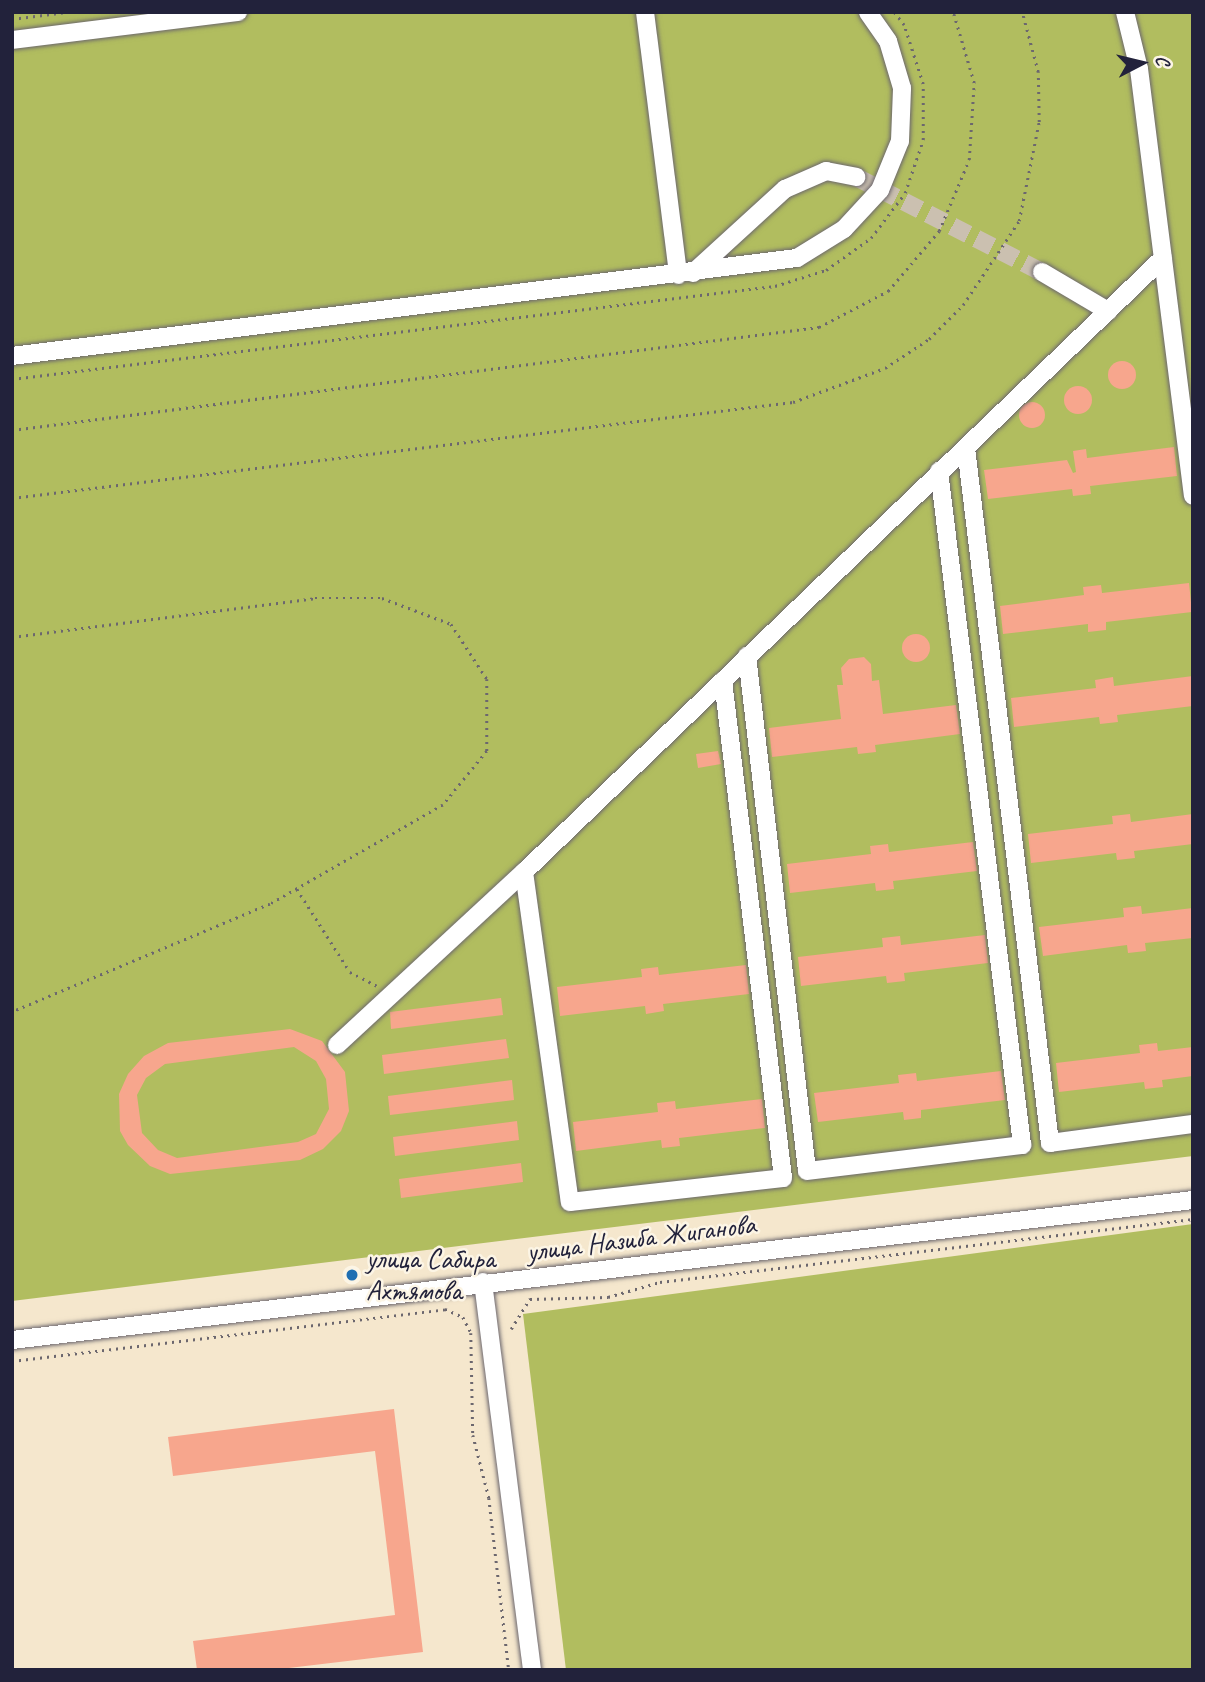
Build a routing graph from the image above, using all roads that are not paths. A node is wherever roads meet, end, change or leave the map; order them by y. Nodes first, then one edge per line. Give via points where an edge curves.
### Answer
1 (239, 12) edge
2 (645, 12) edge
3 (868, 12) edge
4 (1125, 12) edge
5 (12, 40) edge
6 (856, 177) tunnel mouth
7 (1163, 258) junction
8 (1042, 272) tunnel mouth
9 (686, 274) junction
10 (1108, 311) junction
11 (12, 356) edge
12 (1186, 384) edge
13 (966, 447) junction
14 (939, 471) junction
15 (1193, 496) edge
16 (747, 656) junction
17 (723, 681) junction
18 (524, 873) junction
19 (337, 1045) dead end
20 (1193, 1124) edge
21 (1193, 1200) edge
22 (483, 1282) junction
23 (12, 1340) edge
24 (532, 1670) edge

1 - 5 street
2 - 9 street
3 - 9 street via 888,41 902,88 900,141 880,190 844,229 797,258
4 - 7 street via 1139,69
6 - 9 street via 826,171 785,189
7 - 10 street
7 - 12 street
8 - 10 street
9 - 11 street
10 - 13 street
12 - 15 street
13 - 14 street
13 - 20 street via 1050,1143
14 - 16 street
14 - 16 street via 1023,1145 807,1171
16 - 17 street
17 - 18 street
17 - 18 street via 783,1178 570,1202
18 - 19 street
21 - 22 street, улица Назиба Жиганова
22 - 23 street, улица Назиба Жиганова
22 - 24 street

